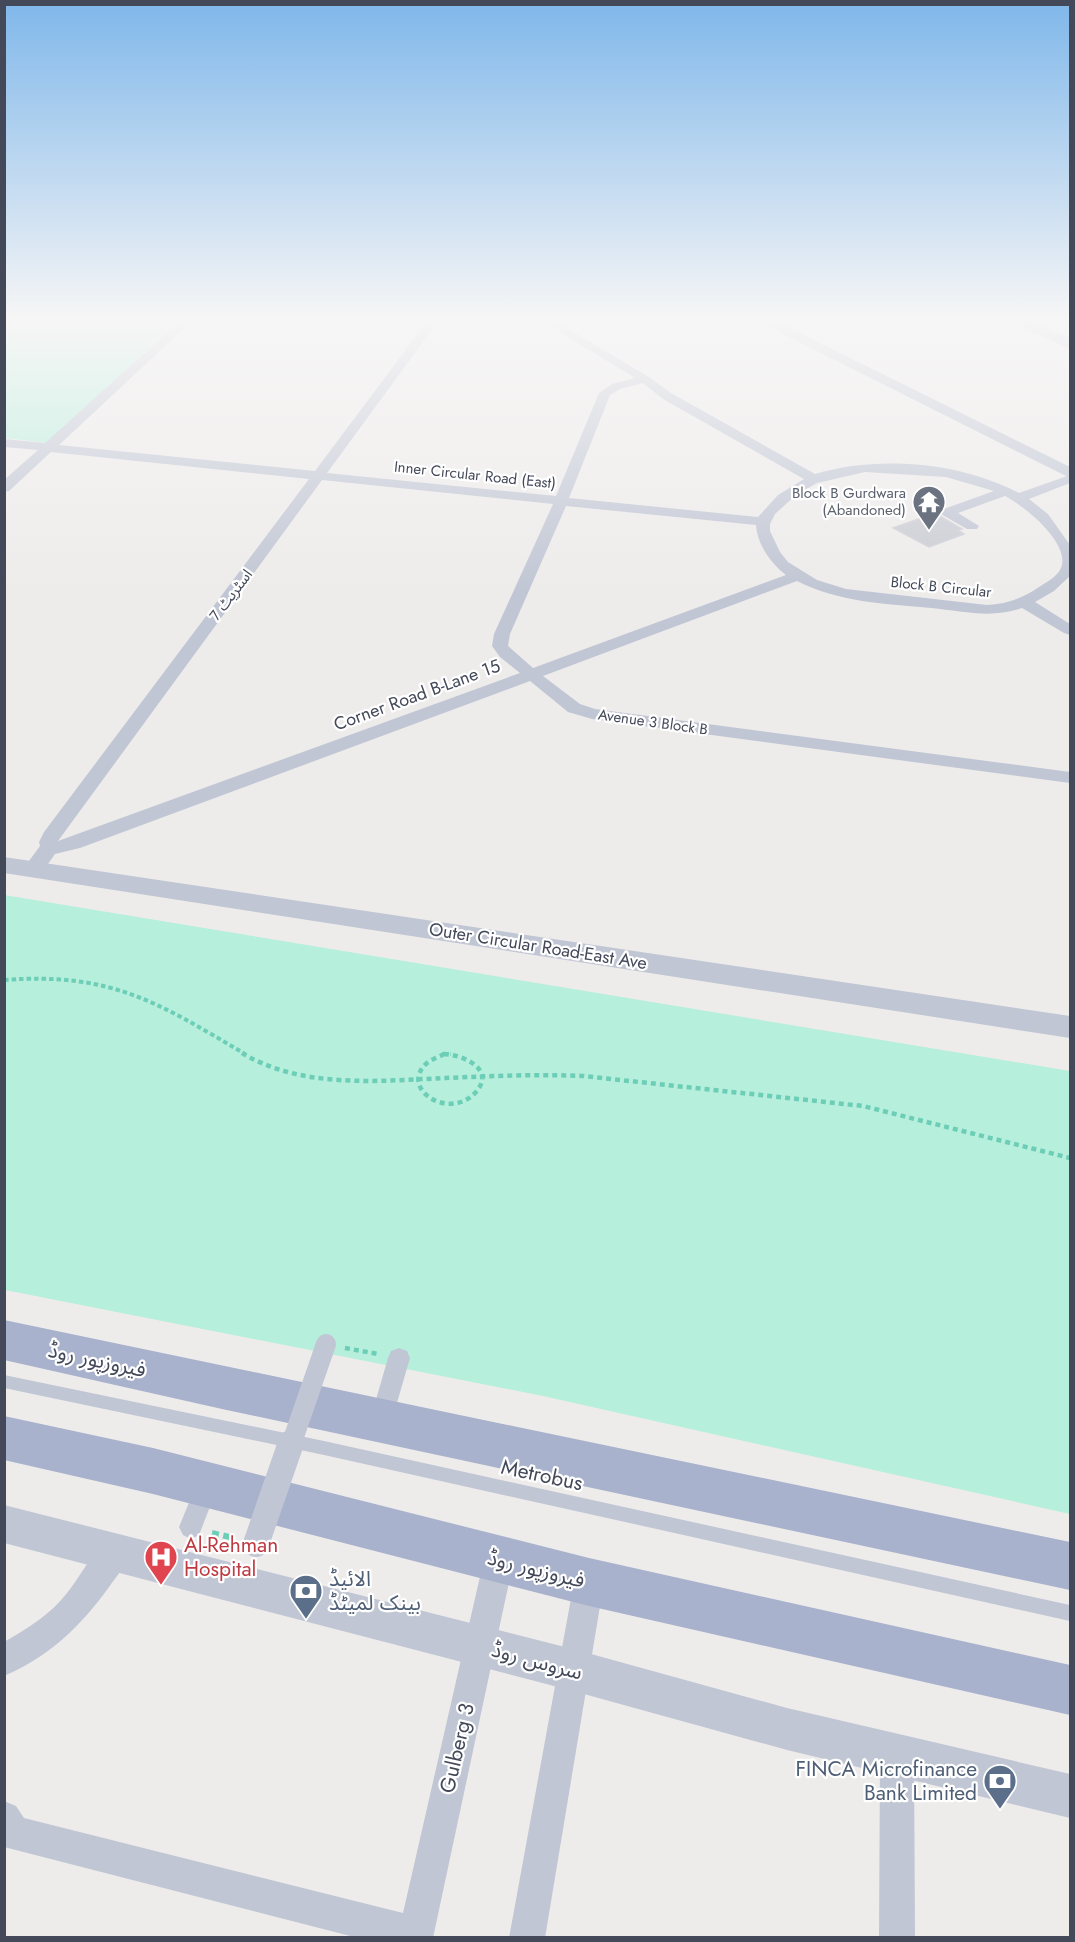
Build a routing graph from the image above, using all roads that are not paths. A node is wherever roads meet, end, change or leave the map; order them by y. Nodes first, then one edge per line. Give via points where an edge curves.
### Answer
1 (89, 411) edge
2 (367, 411) edge
3 (598, 411) edge
4 (693, 411) edge
5 (945, 411) edge
6 (4, 443) edge
7 (49, 447) junction
8 (1071, 473) edge
9 (319, 476) junction
10 (814, 479) junction
11 (1071, 479) edge
12 (4, 488) edge
13 (1013, 494) junction
14 (561, 501) junction
15 (763, 522) junction
16 (972, 526) dead end
17 (797, 576) junction
18 (1024, 603) junction
19 (1071, 630) edge
20 (530, 674) junction
21 (1071, 778) edge
22 (50, 848) junction
23 (4, 865) edge
24 (33, 869) junction
25 (1071, 1027) edge
26 (4, 1340) edge
27 (326, 1344) road end
28 (399, 1358) road end
29 (4, 1381) edge
30 (381, 1421) junction
31 (4, 1438) edge
32 (207, 1485) junction
33 (4, 1524) edge
34 (191, 1527) road end
35 (256, 1544) road end
36 (116, 1552) junction
37 (499, 1559) junction
38 (1071, 1566) edge
39 (588, 1582) junction
40 (1071, 1613) edge
41 (480, 1646) junction
42 (4, 1660) edge
43 (573, 1670) junction
44 (1071, 1690) edge
45 (897, 1755) junction
46 (1071, 1796) edge
47 (4, 1818) edge
48 (415, 1936) edge
49 (527, 1938) edge
50 (897, 1938) edge

1 - 7 street
2 - 9 street, اسٹریٹ 7
3 - 14 street, Avenue 3 Block B
4 - 10 street
5 - 8 street
6 - 7 street, Inner Circular Road (East)
7 - 9 street, Inner Circular Road (East)
7 - 12 street
9 - 14 street, Inner Circular Road (East)
9 - 22 street, اسٹریٹ 7 via 51,836
10 - 13 street, Block B Circular via 865,468 919,470 969,478
10 - 15 street, Block B Circular via 786,496
11 - 13 street
13 - 16 street via 946,513
13 - 18 street, Block B Circular via 1041,514 1070,558 1062,576
14 - 15 street, Inner Circular Road (East)
14 - 20 street, Avenue 3 Block B via 502,634 500,646
15 - 17 street, Block B Circular via 762,531 770,547 782,565
17 - 18 street, Block B Circular via 845,593 923,603 987,610
17 - 20 street, Corner Road B-Lane 15
18 - 19 street
20 - 21 street, Avenue 3 Block B via 574,708 592,714
20 - 22 street, Corner Road B-Lane 15 via 73,844
22 - 24 street, اسٹریٹ 7
23 - 24 street, Outer Circular Road-East Ave
24 - 25 street, Outer Circular Road-East Ave
26 - 30 main road, فیروزپور روڈ
27 - 35 street, bridge
28 - 30 street
29 - 40 lane, Metrobus via 336,1450
30 - 38 main road, فیروزپور روڈ
31 - 32 main road, فیروزپور روڈ
32 - 34 street
32 - 37 main road, فیروزپور روڈ
33 - 36 street, سروس روڈ
36 - 41 street, سروس روڈ
36 - 42 street via 77,1606 41,1639
37 - 39 main road, فیروزپور روڈ
37 - 41 street, Gulberg 3
39 - 43 street
39 - 44 main road, فیروزپور روڈ
41 - 43 street, سروس روڈ
41 - 48 street, Gulberg 3
43 - 45 street, سروس روڈ
43 - 49 street
45 - 46 street, سروس روڈ
45 - 50 street
47 - 48 street via 13,1833

